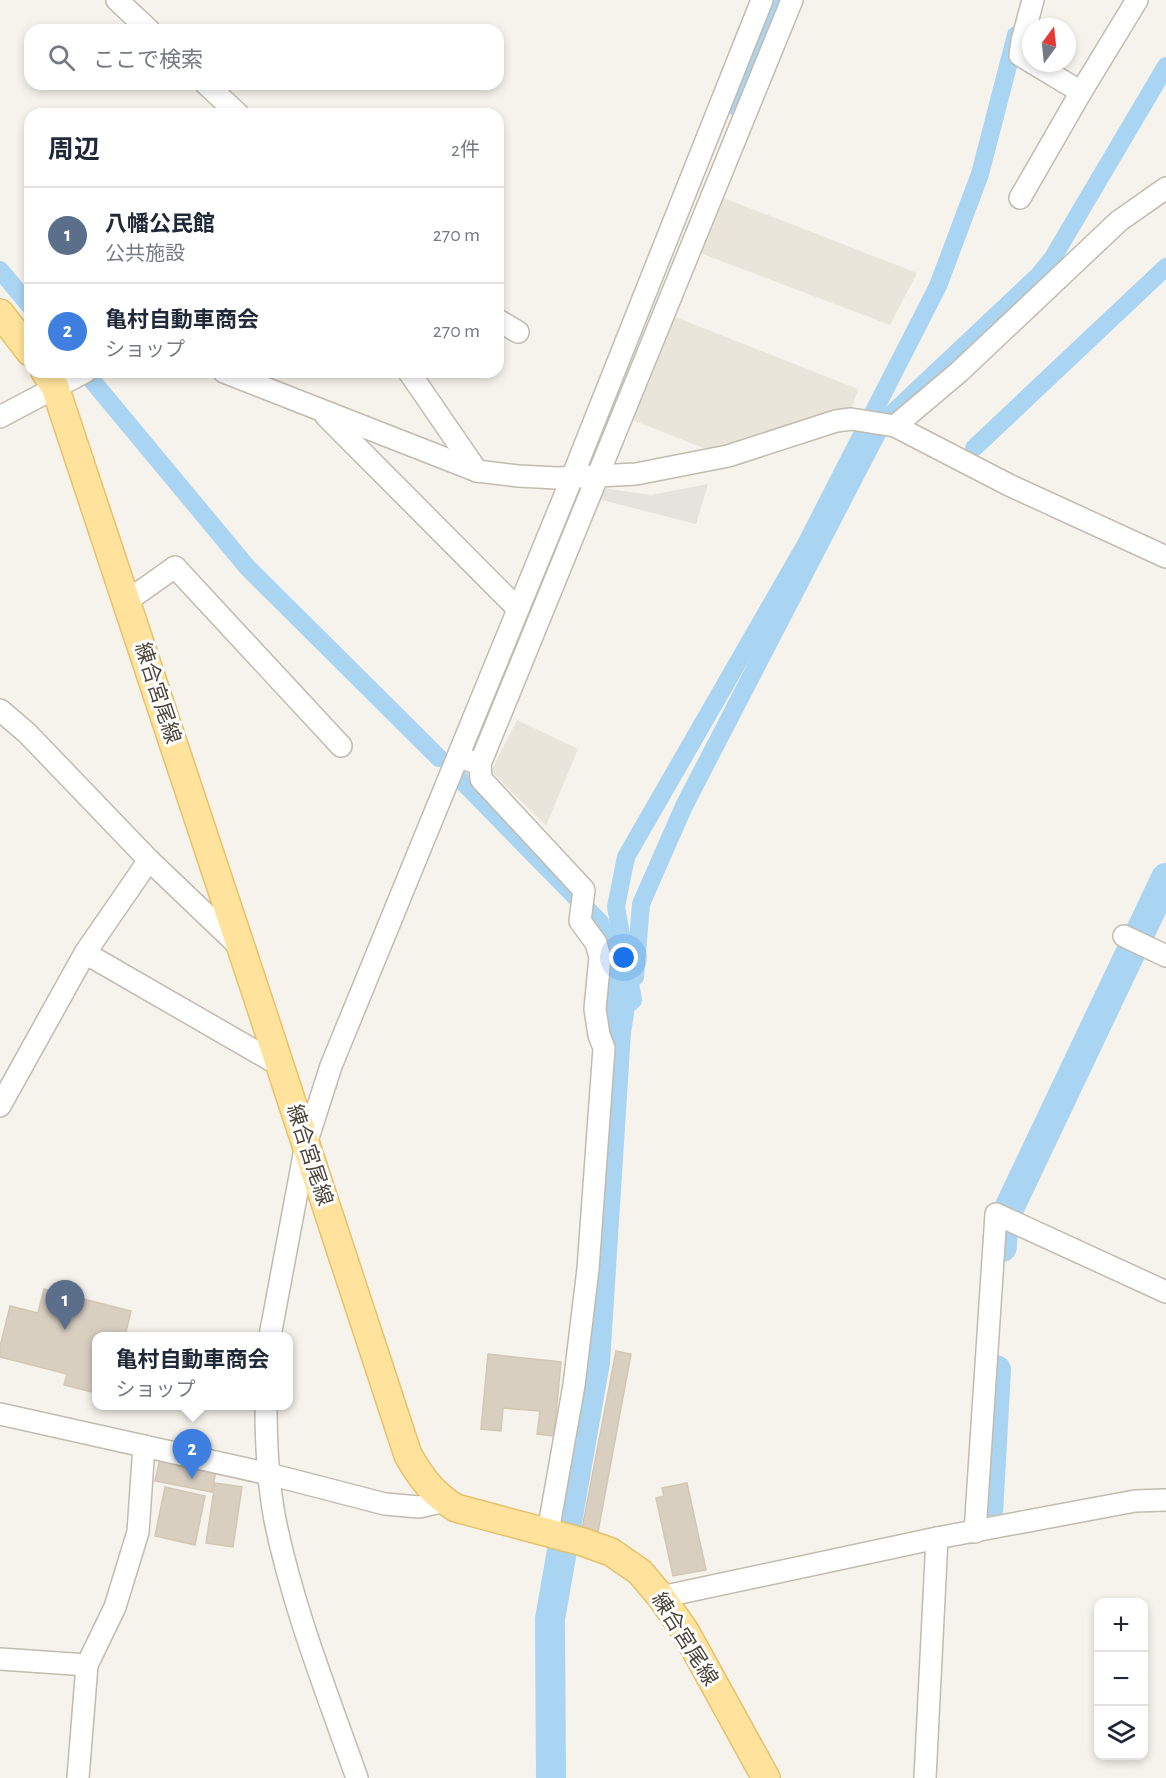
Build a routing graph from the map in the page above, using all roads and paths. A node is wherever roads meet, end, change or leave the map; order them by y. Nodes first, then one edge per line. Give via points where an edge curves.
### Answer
1 (117, 0) edge
2 (762, 0) edge
3 (792, 0) edge
4 (1033, 0) edge
5 (1137, 0) edge
6 (1028, 18) edge
7 (143, 24) edge
8 (1022, 41) edge
9 (1022, 56) edge
10 (1048, 72) edge
11 (213, 90) edge
12 (1081, 93) junction
13 (232, 108) edge
14 (1166, 188) edge
15 (1020, 198) dead end
16 (0, 313) edge
17 (504, 324) edge
18 (518, 332) dead end
19 (24, 344) edge
20 (239, 378) edge
21 (413, 378) edge
22 (50, 379) edge
23 (320, 410) junction
24 (0, 417) edge
25 (891, 425) junction
26 (477, 471) junction
27 (597, 475) junction
28 (572, 477) junction
29 (1166, 557) edge
30 (127, 601) junction
31 (518, 609) junction
32 (0, 710) edge
33 (341, 746) dead end
34 (458, 757) junction
35 (480, 764) junction
36 (149, 860) junction
37 (1124, 936) dead end
38 (239, 946) junction
39 (86, 953) junction
40 (1166, 956) edge
41 (281, 1066) junction
42 (0, 1106) edge
43 (306, 1144) junction
44 (1166, 1292) edge
45 (271, 1332) edge
46 (266, 1410) edge
47 (0, 1414) edge
48 (144, 1446) junction
49 (269, 1474) junction
50 (1166, 1500) edge
51 (446, 1502) junction
52 (548, 1532) junction
53 (975, 1532) junction
54 (937, 1538) junction
55 (661, 1597) junction
56 (0, 1659) edge
57 (87, 1665) junction
58 (78, 1778) edge
59 (357, 1778) edge
60 (766, 1778) edge
61 (925, 1778) edge

1 - 7 street
2 - 28 street
3 - 27 street
4 - 6 street
5 - 12 street
8 - 9 street
10 - 12 street
11 - 13 street
12 - 15 street
14 - 25 street via 1119,221 958,372
16 - 19 main road
17 - 18 street
20 - 23 street
21 - 26 street
22 - 24 street
22 - 30 main road, 練合宮尾線
23 - 26 street
23 - 31 street
25 - 27 street via 851,419 836,421 728,456 636,474
25 - 29 street via 1009,485
26 - 28 street
27 - 28 street
27 - 35 street
28 - 31 street
30 - 33 street via 175,567
30 - 38 main road, 練合宮尾線
31 - 34 street
32 - 36 street
34 - 35 street
34 - 43 street via 331,1066
35 - 52 street via 481,779 584,890 580,921 596,943 600,957 595,1009 604,1048 588,1269 574,1385
36 - 38 street
36 - 39 street
37 - 40 street
38 - 41 main road, 練合宮尾線
39 - 41 street
39 - 42 street
41 - 43 main road, 練合宮尾線
43 - 45 street
43 - 51 main road, 練合宮尾線 via 408,1455 421,1478
44 - 53 street via 996,1214
46 - 49 street
47 - 48 street
48 - 49 street
48 - 57 street via 138,1532 115,1607
49 - 51 street via 385,1504 419,1507
49 - 59 street via 275,1520 297,1604
50 - 53 street via 1135,1501
51 - 52 main road, 練合宮尾線
52 - 55 main road, 練合宮尾線 via 611,1552 640,1572
53 - 54 street
54 - 55 street
54 - 61 street
55 - 60 main road, 練合宮尾線 via 685,1631
56 - 57 street
57 - 58 street

